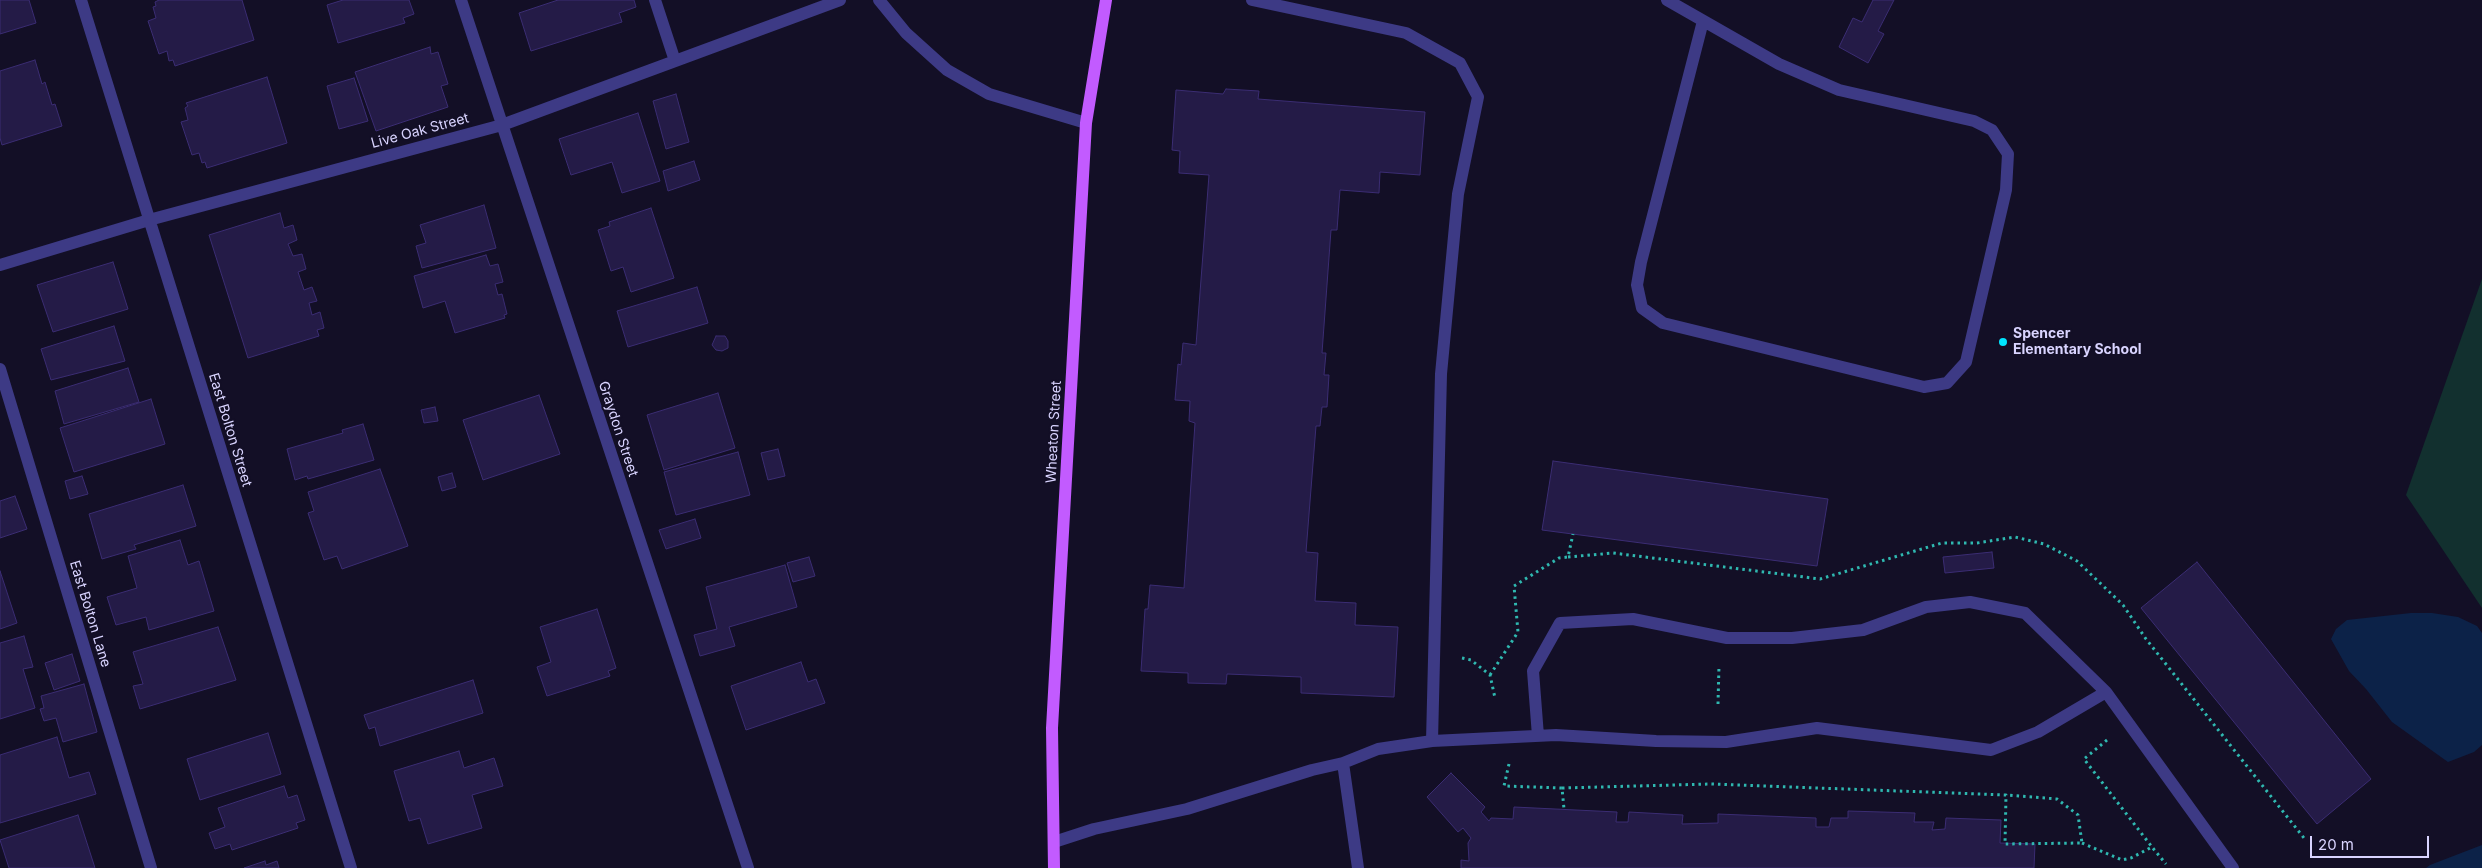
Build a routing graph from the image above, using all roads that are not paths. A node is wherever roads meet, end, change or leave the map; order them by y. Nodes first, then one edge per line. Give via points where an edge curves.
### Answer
1 (80, 0) edge
2 (461, 0) edge
3 (656, 0) edge
4 (840, 0) edge
5 (879, 0) edge
6 (1106, 0) edge
7 (1252, 0) edge
8 (1667, 0) edge
9 (1703, 21) junction
10 (675, 61) junction
11 (1086, 123) junction
12 (502, 125) junction
13 (148, 220) junction
14 (0, 265) edge
15 (0, 369) edge
16 (2106, 692) junction
17 (1538, 736) junction
18 (1432, 741) junction
19 (1344, 763) junction
20 (1054, 842) junction
21 (151, 868) edge
22 (351, 868) edge
23 (748, 868) edge
24 (1054, 868) edge
25 (1358, 868) edge
26 (2233, 868) edge

1 - 13 street, East Bolton Street
2 - 12 street, Graydon Street
3 - 10 street
4 - 10 street, Live Oak Street
5 - 11 street via 906,34 955,74 989,94
6 - 11 main road, Wheaton Street
7 - 18 street via 1406,33 1460,63 1478,97 1458,194 1441,374
8 - 9 street
9 - 9 street via 1779,64 1839,90 1974,121 1992,130 2008,154 2006,190 1966,362 1947,383 1924,387 1663,323 1642,308 1637,285 1641,262
10 - 12 street, Live Oak Street
11 - 20 main road, Wheaton Street via 1052,728
12 - 13 street, Live Oak Street
12 - 23 street, Graydon Street
13 - 14 street, Live Oak Street
13 - 22 street, East Bolton Street
15 - 21 street, East Bolton Lane
16 - 17 street via 2038,732 1991,750 1817,728 1726,742
16 - 17 street via 2025,613 1970,602 1926,607 1863,630 1792,638 1727,638 1634,619 1560,623 1533,671
16 - 26 street
17 - 18 street
18 - 19 street via 1378,749
19 - 20 street via 1187,809 1094,829
19 - 25 street
20 - 24 main road, Wheaton Street

